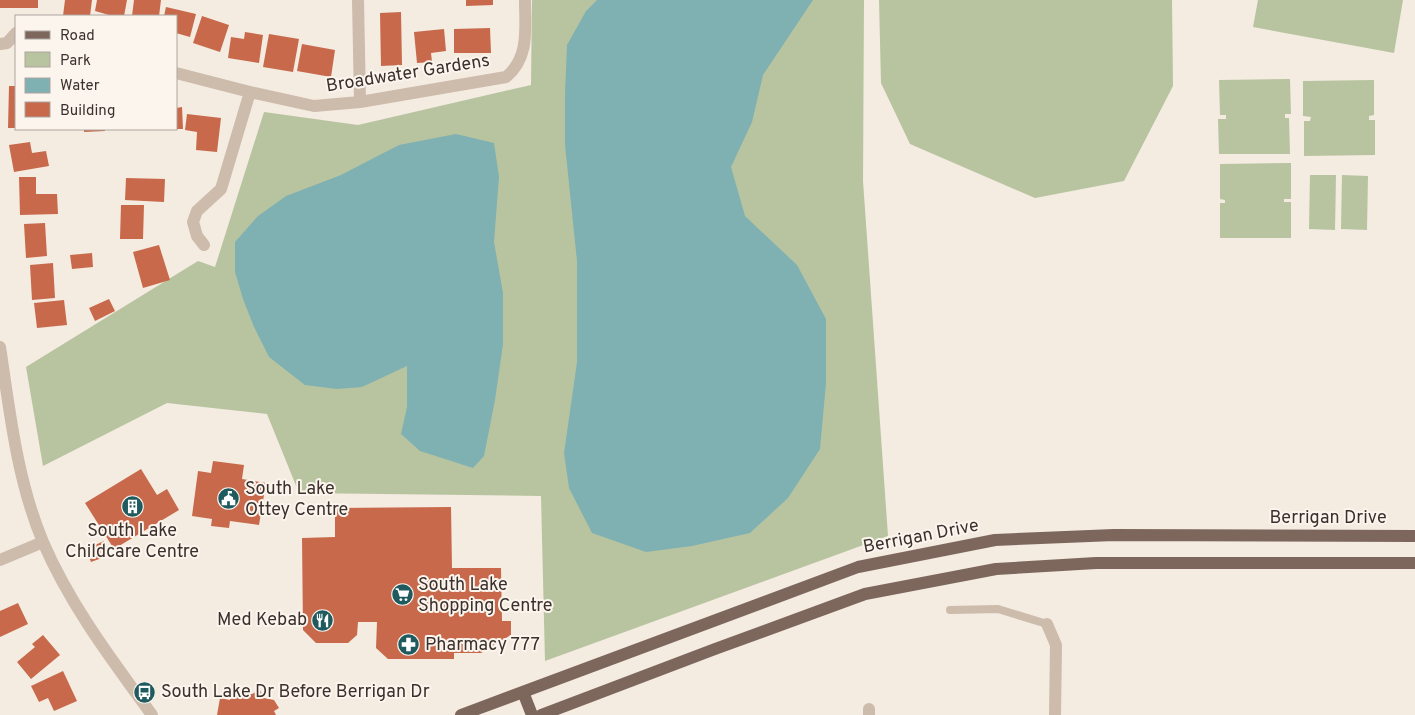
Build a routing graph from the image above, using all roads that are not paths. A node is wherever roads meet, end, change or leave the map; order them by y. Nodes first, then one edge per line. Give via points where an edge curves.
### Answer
1 (358, 0) edge
2 (525, 0) edge
3 (15, 35) edge
4 (8, 47) edge
5 (178, 74) edge
6 (250, 92) junction
7 (360, 102) junction
8 (204, 245) dead end
9 (0, 347) edge
10 (1415, 536) edge
11 (43, 542) junction
12 (0, 560) edge
13 (1415, 563) edge
14 (950, 610) dead end
15 (1047, 624) joint
16 (523, 692) junction
17 (152, 715) edge
18 (461, 715) edge
19 (532, 715) edge
20 (541, 715) edge
21 (1055, 715) edge

1 - 7 street
2 - 7 street, Broadwater Gardens via 522,57 506,77
3 - 4 street
5 - 6 street, Broadwater Gardens
6 - 7 street, Broadwater Gardens via 314,106
6 - 8 street via 222,189 197,211 193,222
9 - 11 street via 14,443
10 - 16 main road, Berrigan Drive via 1114,535 995,540 858,568
11 - 12 street
11 - 17 street via 76,608
13 - 20 main road via 1096,563 996,569 865,594
14 - 15 lane via 998,609
15 - 21 street via 1056,645
16 - 18 main road, Berrigan Drive
16 - 19 main road

